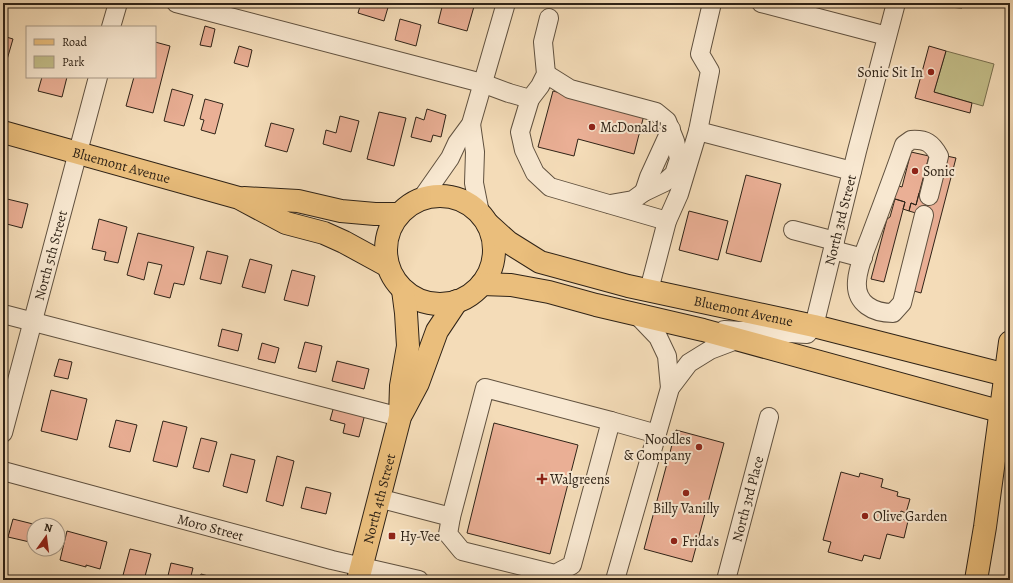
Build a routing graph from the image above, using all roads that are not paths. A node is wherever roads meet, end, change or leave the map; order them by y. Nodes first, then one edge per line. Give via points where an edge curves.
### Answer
1 (118, 3) edge
2 (176, 3) edge
3 (506, 3) edge
4 (712, 3) edge
5 (761, 3) edge
6 (896, 3) edge
7 (549, 18) dead end
8 (111, 26) edge
9 (887, 36) junction
10 (546, 74) junction
11 (98, 78) edge
12 (482, 83) junction
13 (530, 99) junction
14 (471, 124) junction
15 (698, 131) junction
16 (3, 132) edge
17 (78, 153) junction
18 (852, 171) junction
19 (929, 196) dead end
20 (239, 198) junction
21 (422, 198) junction
22 (610, 204) junction
23 (398, 214) junction
24 (924, 215) dead end
25 (484, 218) junction
26 (667, 221) junction
27 (793, 230) dead end
28 (834, 245) junction
29 (863, 258) junction
30 (388, 266) junction
31 (482, 284) junction
32 (403, 290) junction
33 (649, 290) junction
34 (458, 301) junction
35 (3, 314) edge
36 (636, 314) junction
37 (33, 322) junction
38 (814, 326) junction
39 (703, 330) junction
40 (739, 339) junction
41 (1010, 342) edge
42 (1007, 376) edge
43 (670, 388) junction
44 (1005, 413) edge
45 (400, 417) junction
46 (769, 417) dead end
47 (611, 422) junction
48 (3, 433) edge
49 (657, 434) junction
50 (3, 471) edge
51 (378, 498) junction
52 (451, 517) junction
53 (360, 574) edge
54 (420, 580) edge
55 (615, 580) edge
56 (726, 580) edge
57 (976, 580) edge

1 - 8 street
2 - 12 street
3 - 12 street
4 - 15 street via 700,54 710,71
5 - 9 street
6 - 9 street, North 3rd Street
7 - 10 street via 543,42
9 - 18 street, North 3rd Street
10 - 13 street
10 - 22 street via 570,89 656,112 671,128 644,192 633,200
11 - 17 street, North 5th Street
12 - 13 street
12 - 14 street
13 - 22 street via 520,132 524,150 535,173 550,187
14 - 21 street
14 - 25 street via 475,152 474,183
15 - 18 street via 810,165
15 - 26 street via 679,194
16 - 17 main road, Bluemont Avenue
17 - 20 main road, Bluemont Avenue
17 - 37 street, North 5th Street
18 - 28 street, North 3rd Street
19 - 29 street via 939,156 934,147 923,140 911,140 904,145
20 - 23 main road, Bluemont Avenue via 298,201 341,211
20 - 30 main road, Bluemont Avenue via 286,223 324,232
21 - 23 main road
21 - 25 main road via 440,195 458,198
22 - 26 street
23 - 30 main road via 387,236 385,249
24 - 29 street via 902,303 893,313 873,310 864,304 857,282
25 - 31 main road via 493,238 494,255 489,274
25 - 33 main road, Bluemont Avenue via 508,242 540,262 602,280
26 - 33 street
27 - 28 street
28 - 29 street
28 - 38 street, North 3rd Street
30 - 32 main road via 395,281
31 - 34 main road via 473,293
31 - 36 main road, Bluemont Avenue via 511,285 549,292
32 - 34 main road via 419,300 432,304
32 - 45 main road, North 4th Street via 408,346 401,386
33 - 38 main road, Bluemont Avenue
34 - 45 main road, North 4th Street via 438,331 418,383
35 - 37 street
36 - 39 main road, Bluemont Avenue
36 - 43 street via 658,337 667,356
37 - 45 street
37 - 48 street, North 5th Street
38 - 39 street via 807,334
38 - 42 main road, Bluemont Avenue
39 - 40 main road, Bluemont Avenue
40 - 43 street via 710,350 689,362
40 - 44 main road, Bluemont Avenue
41 - 42 main road
42 - 44 main road
43 - 49 street
44 - 57 main road
45 - 51 main road, North 4th Street
46 - 56 street, North 3rd Place
47 - 49 street
47 - 52 street via 485,388
47 - 52 street via 572,565 555,574 462,551 448,534
49 - 55 street
50 - 53 street, Moro Street via 324,557
51 - 52 street
51 - 53 main road, North 4th Street
53 - 54 street, Moro Street

